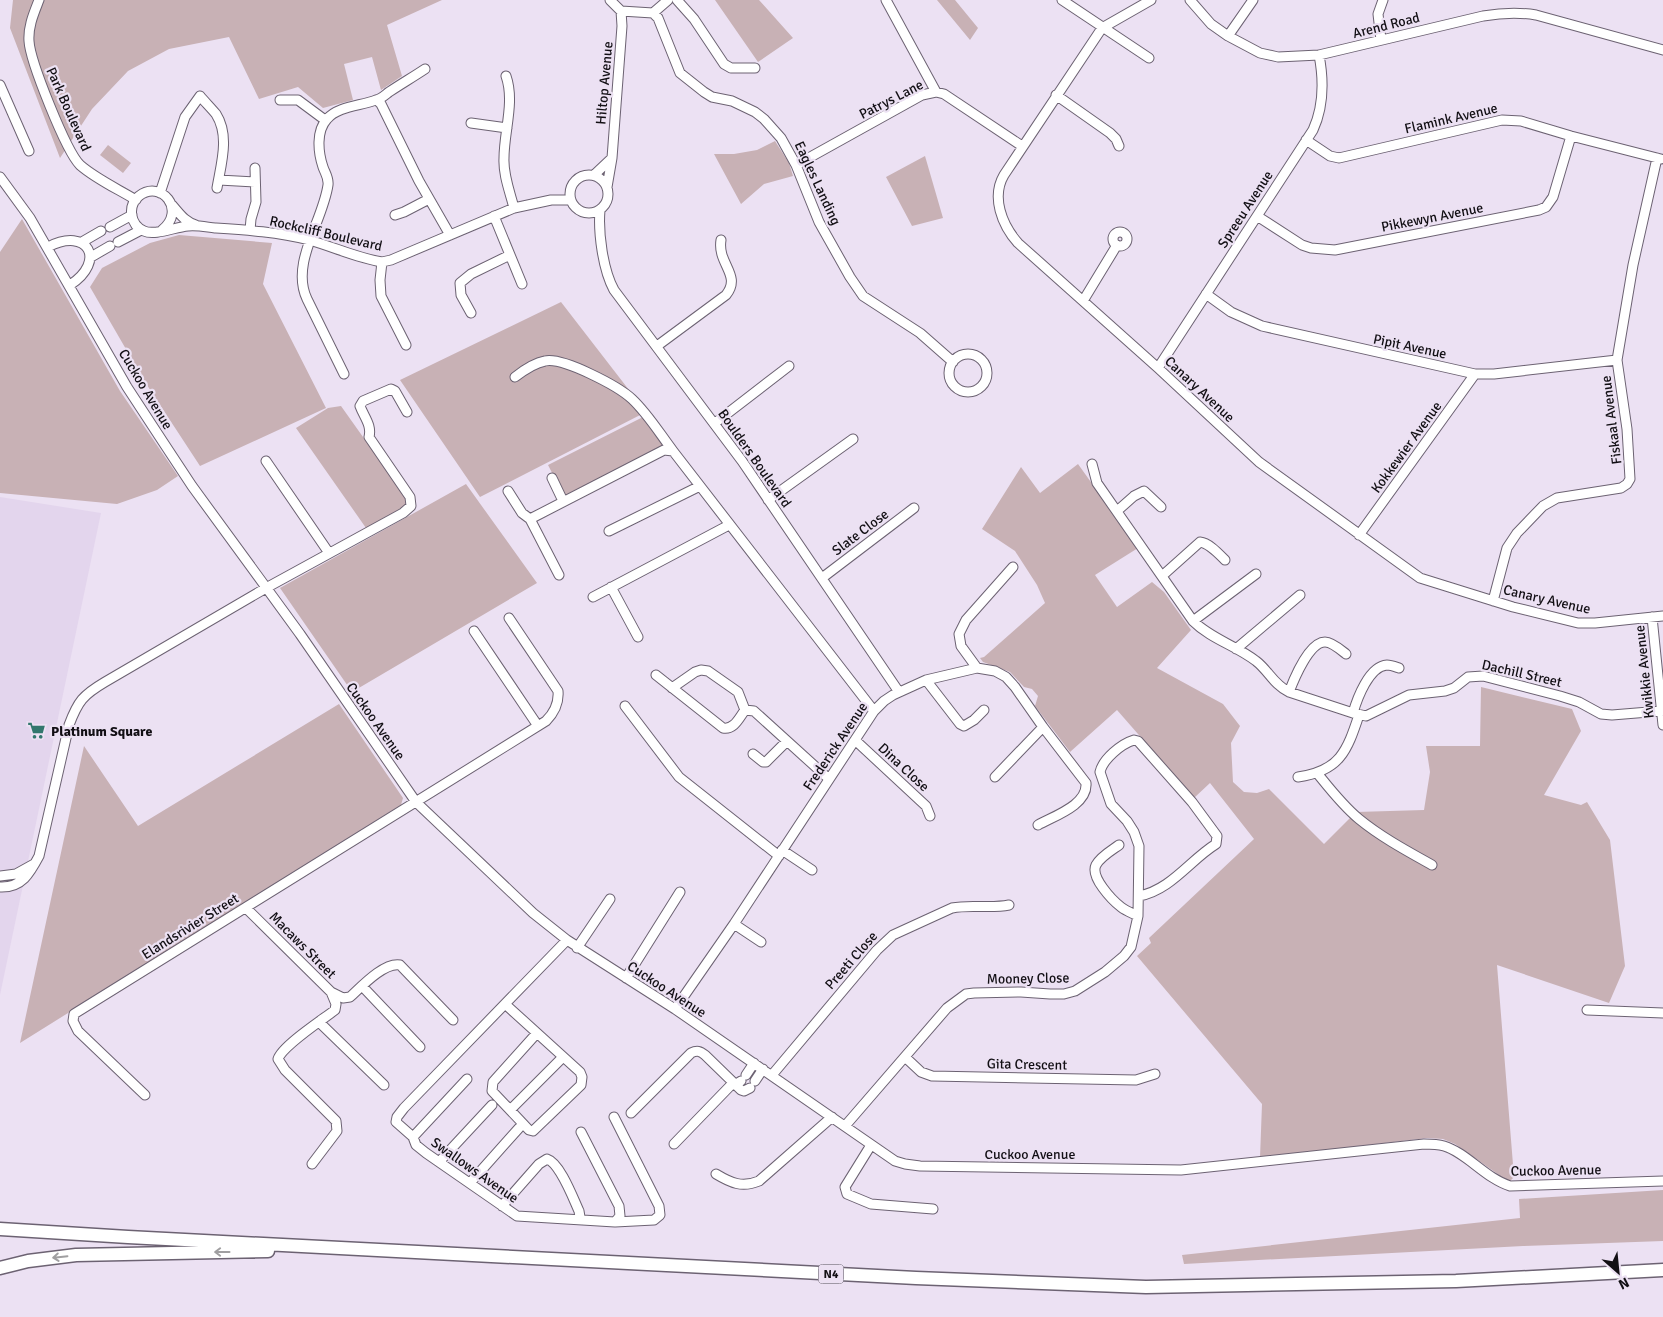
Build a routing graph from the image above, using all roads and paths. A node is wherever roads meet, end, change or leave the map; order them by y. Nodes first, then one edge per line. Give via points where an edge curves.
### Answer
1 (39, 0) edge
2 (610, 0) edge
3 (668, 0) edge
4 (678, 0) edge
5 (886, 0) edge
6 (1062, 0) edge
7 (1151, 0) edge
8 (1190, 0) edge
9 (1253, 0) edge
10 (1383, 0) edge
11 (621, 10) junction
12 (653, 14) junction
13 (1102, 28) junction
14 (1228, 36) junction
15 (1381, 40) junction
16 (1663, 50) edge
17 (1319, 55) junction
18 (1149, 58) dead end
19 (755, 68) dead end
20 (425, 69) dead end
21 (506, 76) dead end
22 (0, 85) edge
23 (936, 92) junction
24 (1056, 96) junction
25 (280, 100) dead end
26 (377, 100) junction
27 (4, 103) edge
28 (325, 120) junction
29 (471, 123) dead end
30 (506, 128) junction
31 (1571, 136) junction
32 (1306, 140) junction
33 (1022, 146) junction
34 (1119, 146) dead end
35 (29, 151) dead end
36 (612, 158) junction
37 (1660, 158) edge
38 (796, 165) junction
39 (255, 168) dead end
40 (594, 175) junction
41 (0, 178) edge
42 (255, 182) junction
43 (607, 186) junction
44 (570, 189) junction
45 (160, 192) junction
46 (429, 199) junction
47 (136, 200) junction
48 (551, 200) junction
49 (570, 200) junction
50 (172, 204) junction
51 (514, 208) junction
52 (600, 210) junction
53 (586, 214) junction
54 (132, 215) junction
55 (395, 215) dead end
56 (494, 216) junction
57 (1257, 216) junction
58 (204, 227) junction
59 (141, 230) junction
60 (162, 230) junction
61 (250, 230) junction
62 (450, 235) junction
63 (600, 237) junction
64 (309, 240) junction
65 (721, 240) dead end
66 (82, 242) junction
67 (1117, 245) dead end
68 (48, 248) junction
69 (510, 255) junction
70 (90, 257) junction
71 (382, 262) junction
72 (522, 284) dead end
73 (70, 285) junction
74 (1206, 294) junction
75 (1083, 301) junction
76 (471, 313) dead end
77 (406, 345) dead end
78 (657, 346) junction
79 (1618, 360) junction
80 (953, 362) junction
81 (789, 366) dead end
82 (1158, 368) junction
83 (344, 374) dead end
84 (1475, 374) junction
85 (515, 377) dead end
86 (407, 412) dead end
87 (715, 423) junction
88 (853, 439) dead end
89 (673, 451) junction
90 (266, 461) dead end
91 (1092, 464) dead end
92 (552, 478) dead end
93 (700, 486) junction
94 (508, 491) dead end
95 (768, 500) junction
96 (563, 501) junction
97 (1161, 507) dead end
98 (914, 508) dead end
99 (1117, 511) junction
100 (530, 519) junction
101 (729, 525) junction
102 (609, 531) dead end
103 (1359, 535) junction
104 (329, 553) junction
105 (1225, 560) dead end
106 (1013, 567) dead end
107 (1256, 574) dead end
108 (559, 575) dead end
109 (1162, 576) junction
110 (822, 578) junction
111 (611, 587) junction
112 (266, 588) junction
113 (1300, 595) dead end
114 (593, 597) dead end
115 (1493, 600) junction
116 (1663, 616) edge
117 (1652, 617) junction
118 (509, 618) dead end
119 (1193, 621) junction
120 (474, 631) dead end
121 (638, 637) dead end
122 (1236, 649) junction
123 (1346, 654) dead end
124 (977, 668) junction
125 (1400, 668) dead end
126 (656, 676) dead end
127 (926, 680) junction
128 (672, 688) junction
129 (899, 692) junction
130 (1289, 692) junction
131 (625, 706) dead end
132 (745, 710) junction
133 (984, 710) dead end
134 (874, 711) junction
135 (1662, 711) junction
136 (1356, 714) junction
137 (1663, 725) edge
138 (538, 726) junction
139 (1043, 727) junction
140 (787, 740) junction
141 (855, 740) junction
142 (753, 754) dead end
143 (1317, 773) junction
144 (995, 777) dead end
145 (1298, 777) dead end
146 (830, 778) junction
147 (416, 802) junction
148 (930, 816) dead end
149 (1038, 825) dead end
150 (1119, 845) dead end
151 (780, 853) junction
152 (36, 863) junction
153 (1432, 865) dead end
154 (812, 870) dead end
155 (0, 876) edge
156 (0, 887) edge
157 (680, 892) dead end
158 (1139, 896) junction
159 (610, 899) dead end
160 (1009, 905) dead end
161 (246, 908) junction
162 (1138, 916) junction
163 (734, 924) junction
164 (566, 940) junction
165 (761, 942) dead end
166 (577, 948) junction
167 (626, 978) junction
168 (362, 986) junction
169 (332, 992) junction
170 (505, 1004) junction
171 (676, 1009) junction
172 (1587, 1010) dead end
173 (1663, 1013) edge
174 (452, 1020) dead end
175 (319, 1022) junction
176 (537, 1033) junction
177 (420, 1047) dead end
178 (563, 1057) junction
179 (905, 1057) junction
180 (754, 1063) junction
181 (763, 1069) junction
182 (1154, 1074) dead end
183 (772, 1075) junction
184 (468, 1079) dead end
185 (740, 1080) junction
186 (384, 1085) dead end
187 (145, 1095) dead end
188 (492, 1105) dead end
189 (510, 1110) junction
190 (631, 1113) dead end
191 (614, 1117) dead end
192 (832, 1117) junction
193 (845, 1126) junction
194 (519, 1128) dead end
195 (581, 1132) dead end
196 (413, 1137) junction
197 (674, 1144) dead end
198 (871, 1145) junction
199 (439, 1162) junction
200 (312, 1164) dead end
201 (716, 1174) dead end
202 (1663, 1181) edge
203 (470, 1183) junction
204 (502, 1206) junction
205 (933, 1209) dead end
206 (578, 1219) junction
207 (615, 1222) junction
208 (0, 1229) edge
209 (323, 1248) junction
210 (0, 1268) edge
211 (1663, 1270) edge

1 - 47 street, Park Boulevard via 29,31 30,48 70,150 81,165
2 - 11 street
3 - 12 street
4 - 19 street via 724,64 731,68
5 - 23 street
6 - 13 street
7 - 13 street, Canary Avenue
8 - 14 street, Arend Road via 1211,24
9 - 14 street
10 - 15 street via 1378,14
11 - 12 street
11 - 36 street, Hiltop Avenue
12 - 38 street, Eagles Landing via 661,25 680,73 712,97 732,101 764,119 787,146
13 - 18 street
13 - 24 street, Canary Avenue
14 - 17 street, Arend Road via 1269,56
15 - 16 street, Arend Road via 1483,16 1521,12
15 - 17 street, Arend Road
17 - 32 street, Spreeu Avenue via 1321,106
20 - 26 street
21 - 30 street via 510,94
22 - 27 street
23 - 33 street, Patrys Lane via 952,99
23 - 38 street, Patrys Lane via 922,96
24 - 33 street, Canary Avenue
24 - 34 street via 1110,132
25 - 28 street via 298,100
26 - 28 street via 337,111
26 - 46 street
27 - 35 street
28 - 64 street via 319,148 328,182
29 - 30 street
30 - 51 street via 504,171
31 - 32 street, Flamink Avenue via 1508,119 1339,158 1330,156
31 - 37 street, Flamink Avenue
31 - 57 street, Pikkewyn Avenue via 1553,197 1546,207 1539,210 1335,250 1302,245
32 - 57 street, Spreeu Avenue
33 - 75 street, Canary Avenue via 998,187 1005,225 1018,244
36 - 40 street
36 - 43 street, Hiltop Avenue
37 - 79 street, Fiskaal Avenue via 1633,265
38 - 80 street, Eagles Landing via 819,222 863,296 920,333
39 - 42 street
40 - 43 street
40 - 44 street via 579,177
41 - 68 street, Cuckoo Avenue
42 - 45 street via 218,184 224,133 216,115 200,96 185,117
42 - 61 street via 256,202
43 - 52 street, Hiltop Avenue via 608,198
44 - 48 street, Rockcliff Boulevard
44 - 49 street
45 - 47 street via 146,193
45 - 50 street
46 - 55 street
46 - 62 street
47 - 54 street
48 - 49 street, Rockcliff Boulevard
48 - 51 street, Rockcliff Boulevard
49 - 53 street
50 - 58 street via 183,219
50 - 60 street via 172,218
51 - 56 street, Rockcliff Boulevard
52 - 53 street
52 - 63 street, Boulders Boulevard
53 - 63 street, Boulders Boulevard
54 - 59 street
54 - 66 street
56 - 62 street, Rockcliff Boulevard
56 - 69 street
57 - 74 street, Spreeu Avenue
58 - 60 street
58 - 61 street, Rockcliff Boulevard
59 - 60 street via 155,233
59 - 70 street
61 - 64 street, Rockcliff Boulevard
62 - 71 street, Rockcliff Boulevard
63 - 78 street, Boulders Boulevard via 610,282
64 - 71 street, Rockcliff Boulevard
64 - 83 street via 303,276 304,293
65 - 78 street via 721,257 732,279 730,291
66 - 68 street via 66,240
66 - 70 street
67 - 75 street
68 - 73 street, Cuckoo Avenue
69 - 72 street
69 - 76 street via 460,283 461,295
70 - 73 street via 85,273
71 - 77 street via 381,296
73 - 112 street, Cuckoo Avenue via 137,403
74 - 82 street, Spreeu Avenue
74 - 84 street, Pipit Avenue via 1231,312 1262,326
75 - 82 street, Canary Avenue
78 - 87 street, Boulders Boulevard
79 - 84 street, Pipit Avenue
79 - 115 street, Fiskaal Avenue via 1630,479 1622,488 1557,498 1543,506 1507,548
80 - 80 street via 967,355 982,360 987,375 983,385 974,391 958,390 949,377
81 - 87 street
82 - 103 street, Canary Avenue via 1259,462
84 - 103 street, Kokkewier Avenue
85 - 89 street via 546,360 573,366 632,399
86 - 104 street via 391,388 363,401 360,406 370,426 369,437 410,497 411,506
87 - 95 street, Boulders Boulevard
88 - 95 street
89 - 93 street
89 - 96 street via 664,450
90 - 104 street
91 - 99 street via 1097,483
92 - 96 street
93 - 101 street
93 - 102 street
94 - 100 street via 522,513
95 - 110 street, Boulders Boulevard
96 - 100 street
97 - 99 street via 1144,491
98 - 110 street, Slate Close
99 - 109 street
100 - 108 street
101 - 111 street
101 - 134 street
103 - 115 street, Canary Avenue via 1420,578
104 - 112 street
105 - 109 street via 1210,546 1200,542
106 - 124 street via 966,620 959,634 961,646
107 - 119 street
109 - 119 street
110 - 129 street, Boulders Boulevard
111 - 114 street
111 - 121 street
112 - 147 street, Cuckoo Avenue
112 - 152 street via 81,699 69,725
113 - 122 street
115 - 117 street, Canary Avenue via 1578,622
116 - 117 street, Canary Avenue
117 - 135 street, Kwikkie Avenue
118 - 138 street, Elandsrivier Street via 558,691 551,716
119 - 122 street
120 - 138 street
122 - 130 street via 1254,660 1280,688
123 - 130 street via 1330,643 1318,645 1305,659
124 - 127 street, Frederick Avenue
124 - 139 street, Frederick Avenue via 1006,677
125 - 136 street via 1388,665 1374,672 1363,689
126 - 128 street
127 - 129 street, Frederick Avenue
127 - 133 street via 960,724 968,724
128 - 132 street via 723,728 733,726
128 - 132 street via 695,672 708,671 738,692
129 - 134 street, Frederick Avenue
130 - 136 street
131 - 151 street via 679,777
132 - 140 street via 754,711
134 - 141 street, Frederick Avenue
135 - 136 street, Dachill Street via 1601,714 1560,696 1476,676 1445,691 1417,693 1366,716
135 - 137 street, Kwikkie Avenue
136 - 143 street via 1344,753
138 - 147 street, Elandsrivier Street
139 - 144 street
139 - 149 street, Frederick Avenue via 1084,778 1086,788 1072,807
140 - 142 street via 766,762
140 - 146 street
141 - 146 street, Frederick Avenue
141 - 148 street, Dina Close via 926,806
143 - 145 street
143 - 153 street via 1358,818
146 - 151 street, Frederick Avenue
147 - 161 street, Elandsrivier Street
147 - 164 street, Cuckoo Avenue
150 - 162 street via 1099,860 1094,871 1116,903
151 - 154 street
151 - 163 street, Frederick Avenue
152 - 155 street via 16,874
152 - 156 street via 25,879 12,886
157 - 167 street
158 - 158 street, Mooney Close via 1138,839 1112,804 1100,772 1101,767 1134,740 1192,802 1217,836 1216,844 1173,880 1160,889
158 - 162 street, Mooney Close
159 - 166 street
160 - 183 street, Preeti Close via 952,908 893,934
161 - 169 street, Macaws Street
161 - 187 street, Elandsrivier Street via 74,1014 73,1021 78,1031
162 - 179 street, Mooney Close via 1131,947 1085,986 1064,994 966,994 947,1008
163 - 165 street
163 - 171 street, Frederick Avenue
164 - 166 street, Cuckoo Avenue
164 - 170 street, Swallows Avenue
166 - 167 street, Cuckoo Avenue
167 - 171 street, Cuckoo Avenue
168 - 169 street, Macaws Street via 350,997 343,998
168 - 174 street via 386,967 400,965
168 - 177 street
169 - 175 street via 335,1010
170 - 176 street
170 - 196 street, Swallows Avenue via 397,1117 398,1124
171 - 180 street, Cuckoo Avenue
172 - 173 street
175 - 186 street
175 - 200 street via 288,1046 278,1059 336,1121 337,1131
176 - 178 street
176 - 189 street via 493,1082 492,1092
178 - 189 street
178 - 189 street via 580,1072 581,1085 533,1130 529,1130
179 - 182 street, Gita Crescent via 921,1072 932,1076 1136,1080
179 - 193 street, Mooney Close
180 - 181 street, Cuckoo Avenue
180 - 185 street
181 - 183 street, Cuckoo Avenue
181 - 185 street via 744,1091
183 - 192 street, Cuckoo Avenue
184 - 196 street
185 - 190 street via 695,1051
185 - 197 street
188 - 199 street
191 - 207 street, Swallows Avenue via 661,1212 654,1220
192 - 193 street, Cuckoo Avenue
192 - 201 street via 759,1181 749,1185 736,1184
193 - 198 street, Cuckoo Avenue
194 - 203 street
195 - 207 street via 619,1206 621,1213
196 - 199 street, Swallows Avenue via 416,1145
198 - 202 street, Cuckoo Avenue via 895,1161 912,1166 1163,1170 1436,1144 1450,1149 1510,1186
198 - 205 street via 845,1187 847,1194 871,1204
199 - 203 street, Swallows Avenue
203 - 204 street, Swallows Avenue
204 - 206 street, Swallows Avenue via 517,1216
204 - 206 street via 547,1159 559,1170 580,1211
206 - 207 street, Swallows Avenue
208 - 209 highway, N4
209 -> 210 highway via 76,1255
209 - 211 highway, N4 via 916,1278 1146,1286 1456,1281

